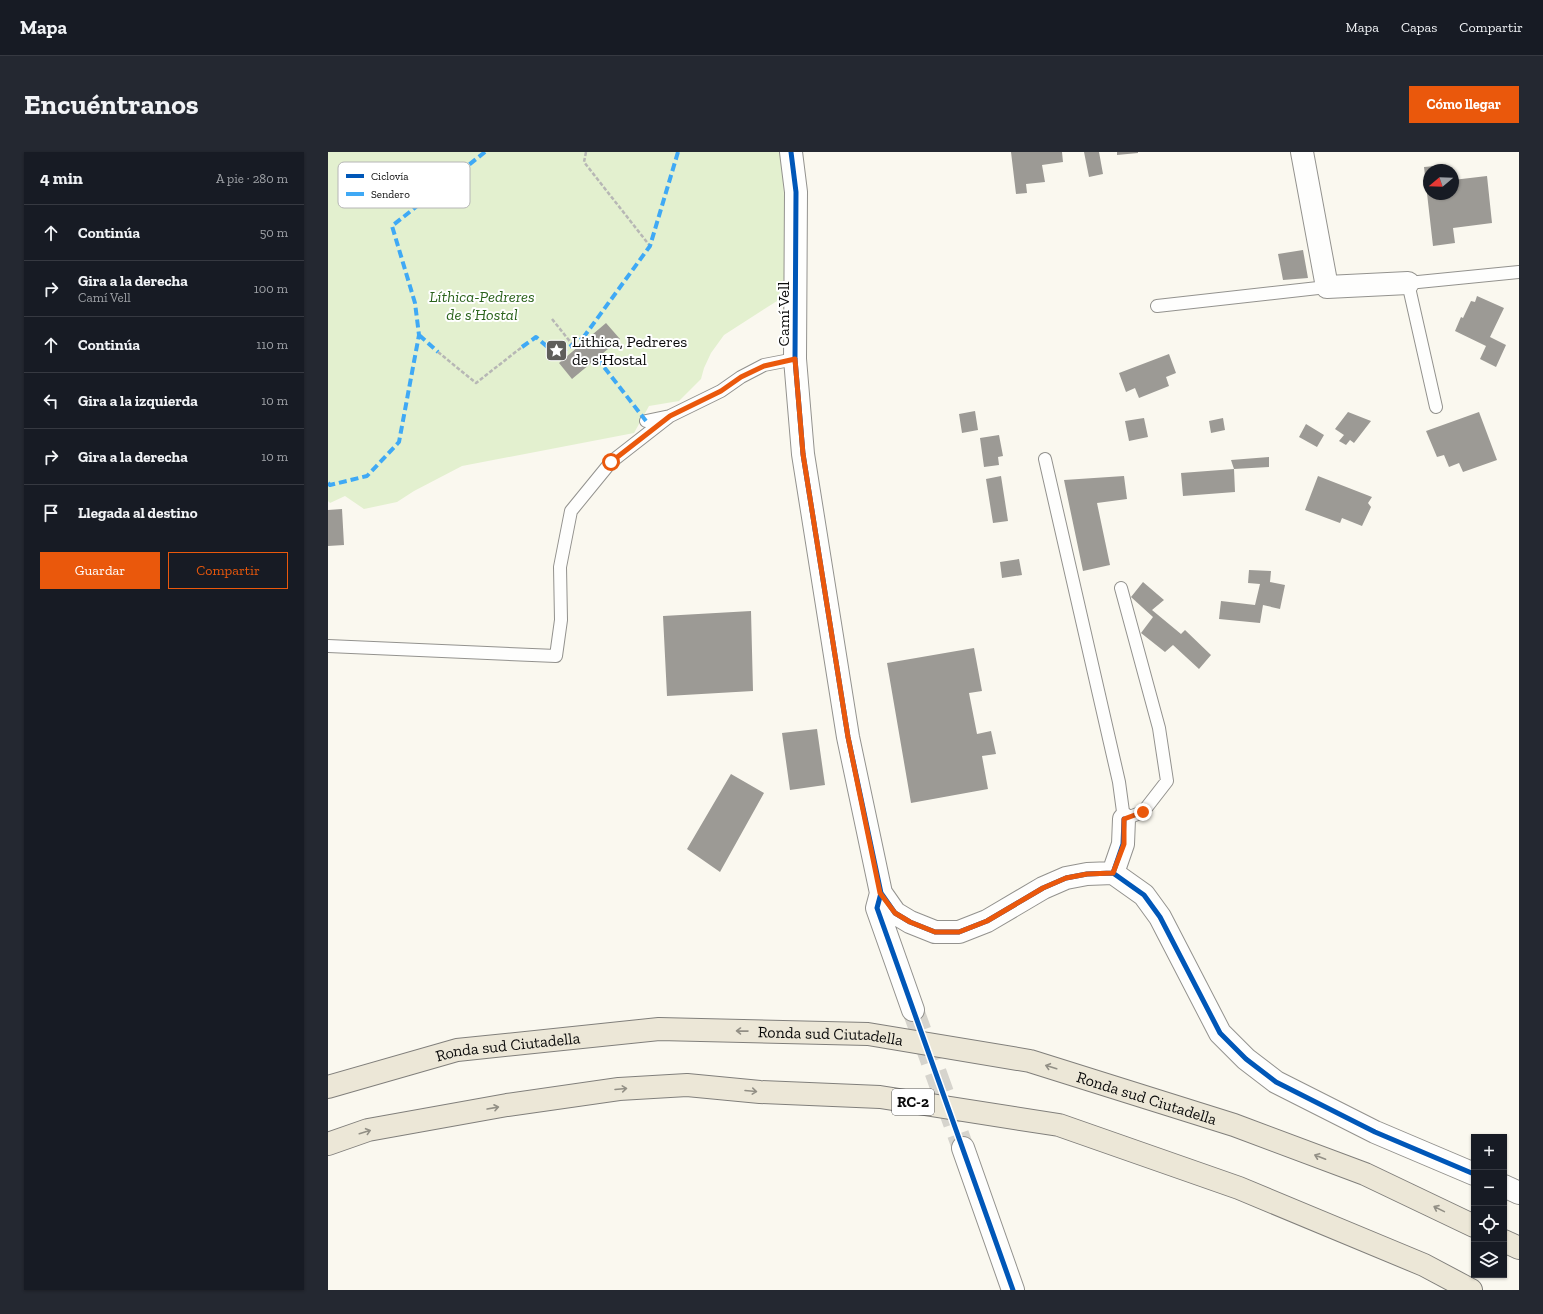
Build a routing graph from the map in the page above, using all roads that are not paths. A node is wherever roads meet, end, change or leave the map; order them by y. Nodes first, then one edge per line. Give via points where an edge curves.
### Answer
1 (791, 152) edge
2 (1302, 152) edge
3 (1519, 272) edge
4 (1408, 283) junction
5 (1327, 287) junction
6 (1157, 306) dead end
7 (795, 359) junction
8 (1436, 407) dead end
9 (670, 416) junction
10 (646, 421) dead end
11 (1045, 459) dead end
12 (1120, 588) dead end
13 (328, 646) edge
14 (1124, 819) junction
15 (1113, 873) junction
16 (880, 893) junction
17 (913, 1010) tunnel mouth
18 (328, 1087) edge
19 (328, 1144) edge
20 (963, 1148) tunnel mouth
21 (1471, 1173) edge
22 (1507, 1187) edge
23 (1519, 1193) edge
24 (1471, 1225) edge
25 (1506, 1242) edge
26 (1519, 1248) edge
27 (1013, 1290) edge
28 (1471, 1290) edge

1 - 7 street, Camí Vell via 796,192
2 - 5 street
3 - 4 lane
4 - 5 street
4 - 8 lane
5 - 6 lane
7 - 9 lane via 764,366
7 - 16 street, Camí Vell via 803,454 848,737
9 - 10 lane
9 - 13 lane via 611,462 571,511 560,567 561,620 556,656
11 - 14 lane via 1119,782
12 - 14 lane via 1159,728 1167,781 1143,812
14 - 15 street via 1124,844
15 - 16 street via 1066,878 1043,888 987,921 959,932 935,932 910,922 895,913
15 - 21 street via 1144,895 1160,917 1220,1033 1246,1059 1276,1082 1375,1132
16 - 17 street via 877,908
24 -> 18 main road, Ronda sud Ciutadella via 1365,1174 1234,1125 1030,1061 868,1034 659,1029 457,1050
19 -> 28 main road, RC-2 via 368,1130 507,1105 619,1089 687,1085 760,1092 880,1097 1059,1125 1239,1188 1424,1265
20 - 27 street
22 - 23 street
25 - 26 main road

